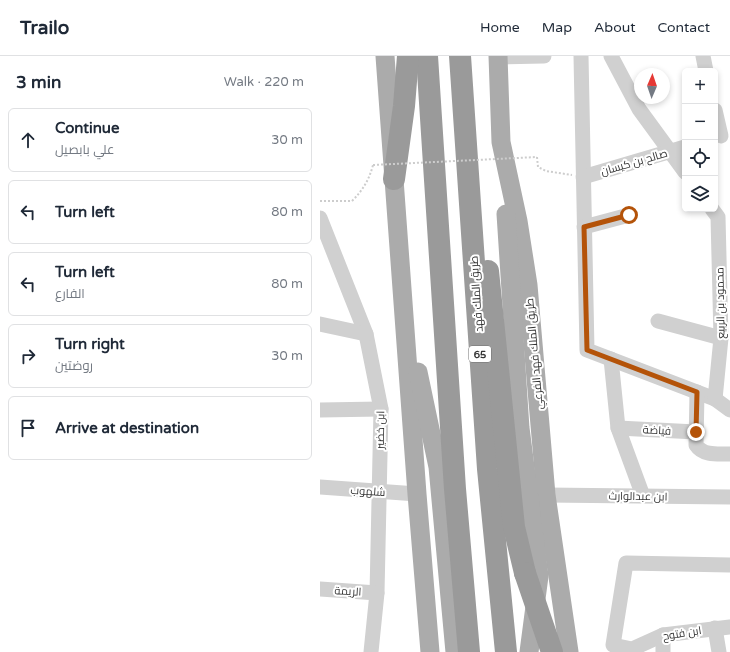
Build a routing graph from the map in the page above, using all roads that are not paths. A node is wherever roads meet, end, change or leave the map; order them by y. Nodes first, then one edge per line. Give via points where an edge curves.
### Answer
1 (386, 56) edge
2 (408, 56) edge
3 (427, 56) edge
4 (461, 56) edge
5 (498, 56) edge
6 (544, 56) edge
7 (581, 56) edge
8 (611, 56) edge
9 (703, 56) edge
10 (705, 68) edge
11 (718, 122) edge
12 (722, 137) edge
13 (501, 142) junction
14 (682, 148) edge
15 (670, 152) junction
16 (682, 168) edge
17 (583, 177) junction
18 (394, 179) junction
19 (720, 214) edge
20 (629, 215) dead end
21 (320, 219) edge
22 (584, 227) junction
23 (725, 274) edge
24 (403, 304) junction
25 (658, 321) dead end
26 (320, 324) edge
27 (366, 334) junction
28 (720, 338) junction
29 (611, 359) junction
30 (724, 360) edge
31 (697, 392) junction
32 (715, 399) junction
33 (381, 408) junction
34 (320, 410) edge
35 (730, 410) edge
36 (618, 428) junction
37 (696, 432) junction
38 (730, 454) edge
39 (320, 487) edge
40 (378, 492) junction
41 (417, 494) junction
42 (546, 495) junction
43 (642, 496) junction
44 (730, 497) edge
45 (730, 566) edge
46 (320, 589) edge
47 (377, 592) junction
48 (723, 628) edge
49 (664, 635) junction
50 (371, 652) edge
51 (430, 652) edge
52 (455, 652) edge
53 (469, 652) edge
54 (506, 652) edge
55 (529, 652) edge
56 (552, 652) edge
57 (569, 652) edge
58 (663, 652) edge
59 (719, 652) edge

1 - 18 main road
2 - 18 highway
3 - 53 highway via 455,489
4 - 54 highway, طريق الملك فهد / 65 via 488,469
4 - 56 highway, bridge via 493,310 514,527 525,573
5 - 6 street
5 - 13 main road, طريق الملك فهد الفرعي
7 - 17 street
8 - 15 street via 639,109
9 - 10 street
11 - 12 street
13 - 42 main road, طريق الملك فهد الفرعي via 528,284
13 - 55 main road via 520,428 539,576
14 - 15 street, صالح بن كيسان
15 - 16 street
15 - 17 street, صالح بن كيسان
17 - 22 street
18 - 24 main road
19 - 23 street, محمود بن الربيع
20 - 22 street
21 - 27 street, ابن خضير
22 - 29 street via 587,350
23 - 28 street, محمود بن الربيع
24 - 41 main road
24 - 52 main road via 438,467
25 - 28 street
26 - 27 street
27 - 33 street, ابن خضير
28 - 30 street, محمود بن الربيع
29 - 31 street
29 - 36 street
30 - 32 street, محمود بن الربيع
31 - 32 street
31 - 37 street
32 - 35 street
33 - 34 street
33 - 40 street, ابن خضير
36 - 37 street, فياضة
36 - 43 street
37 - 38 street via 696,445 699,450 704,453
39 - 40 street, شلهوب
40 - 41 street, شلهوب
40 - 47 street, ابن خضير
41 - 51 main road
42 - 43 street, ابن عبدالوارث
42 - 57 main road, طريق الملك فهد الفرعي
43 - 44 street, ابن عبدالوارث
45 - 49 street, ابن فتوح via 626,563 612,645 632,649
46 - 47 street, الريمة
47 - 50 street, ابن خضير
48 - 49 street, ابن فتوح
48 - 59 street
49 - 58 street

